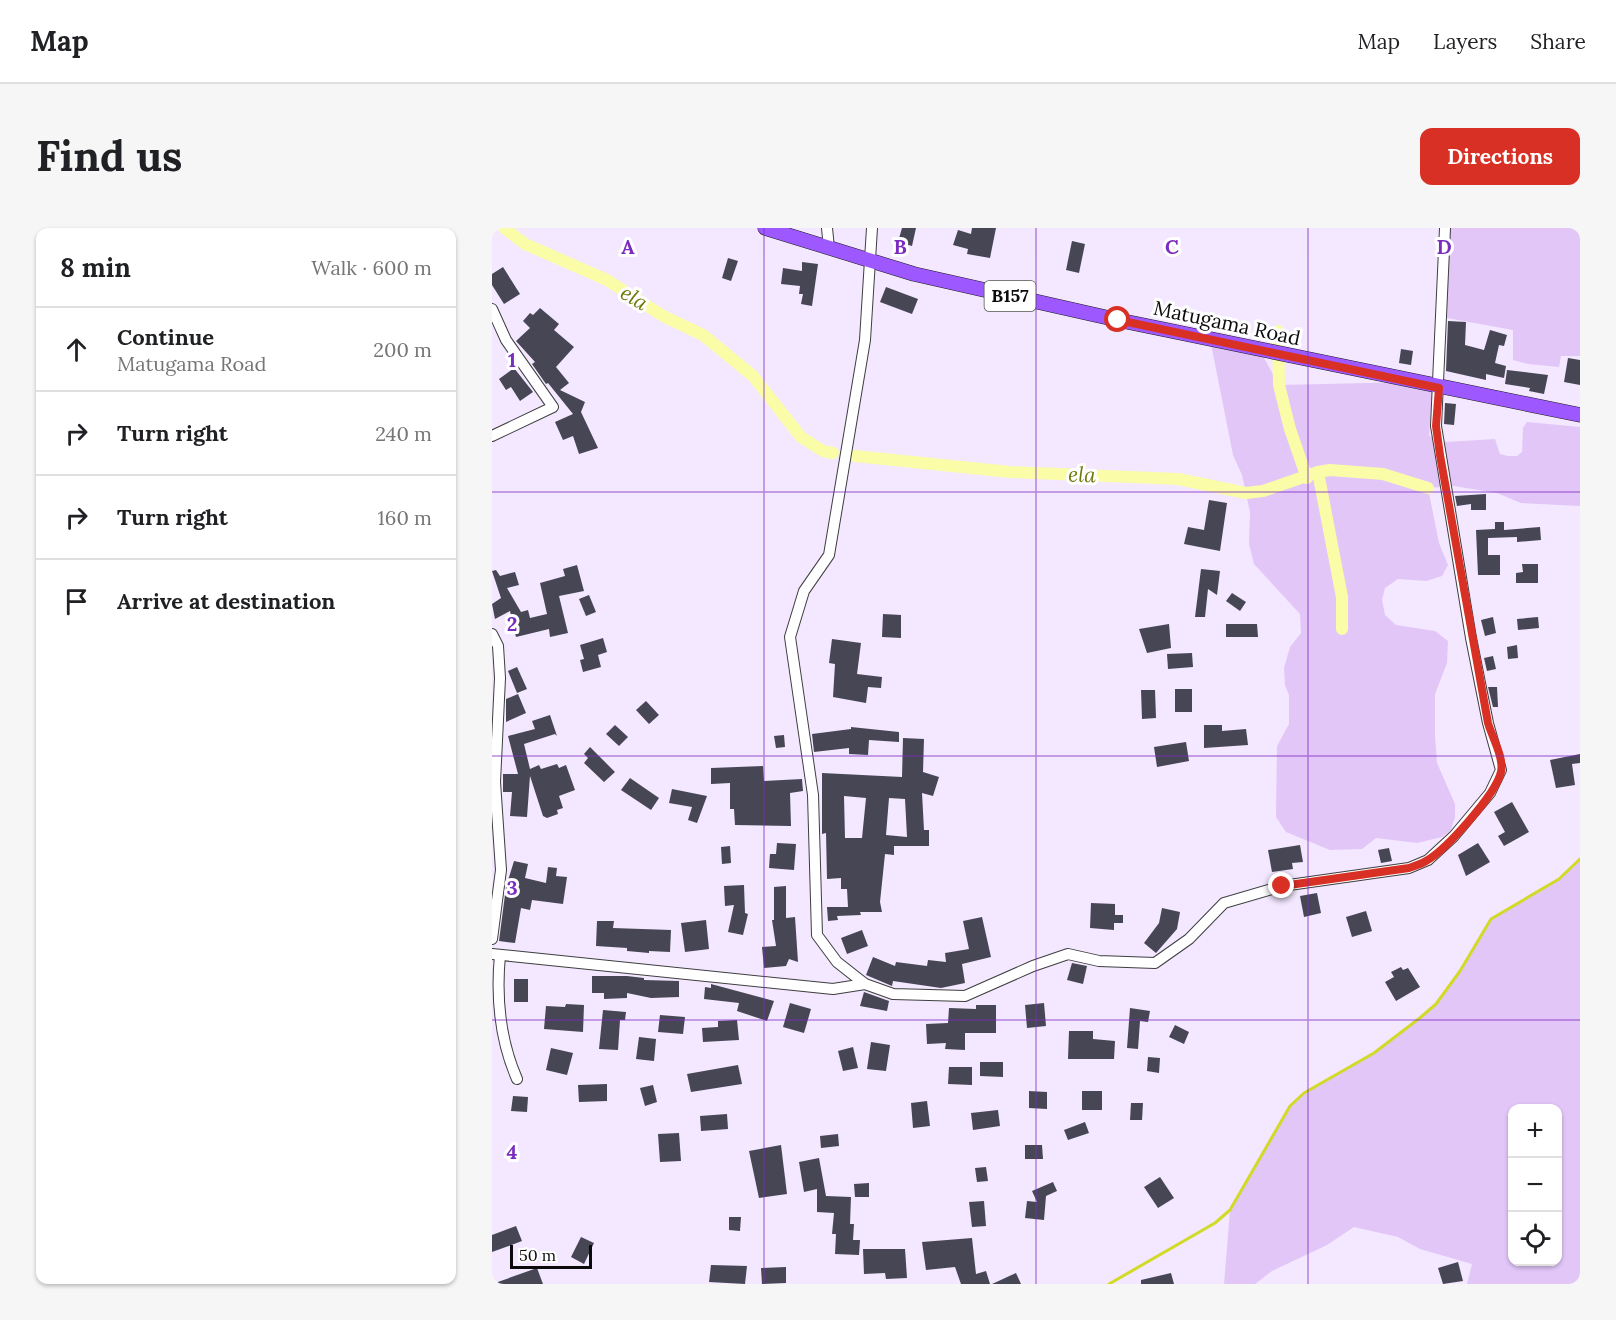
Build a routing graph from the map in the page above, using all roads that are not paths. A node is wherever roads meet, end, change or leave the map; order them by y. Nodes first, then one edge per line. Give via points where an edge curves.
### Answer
1 (765, 228) edge
2 (827, 228) edge
3 (872, 228) edge
4 (1445, 228) edge
5 (829, 248) junction
6 (872, 262) junction
7 (492, 309) edge
8 (1439, 388) junction
9 (1580, 415) edge
10 (492, 436) edge
11 (492, 634) edge
12 (492, 939) edge
13 (496, 954) edge
14 (865, 984) junction
15 (517, 1079) dead end

1 - 5 main road, Matugama Road / B157
2 - 5 street
3 - 6 street
4 - 8 street
5 - 6 main road, Matugama Road / B157
6 - 8 main road, Matugama Road / B157
6 - 14 street via 865,340 829,555 804,591 790,637 813,795 817,935 837,962
7 - 10 street via 506,340 553,407
8 - 9 main road, Matugama Road / B157
8 - 14 street via 1436,426 1440,455 1471,638 1501,770 1490,793 1454,836 1428,860 1409,868 1282,886 1224,903 1190,939 1155,963 1100,961 1068,954 965,996 893,994
11 - 12 street via 498,646 500,678 495,782 501,870
13 - 14 street via 833,989
13 - 15 street via 501,1023

